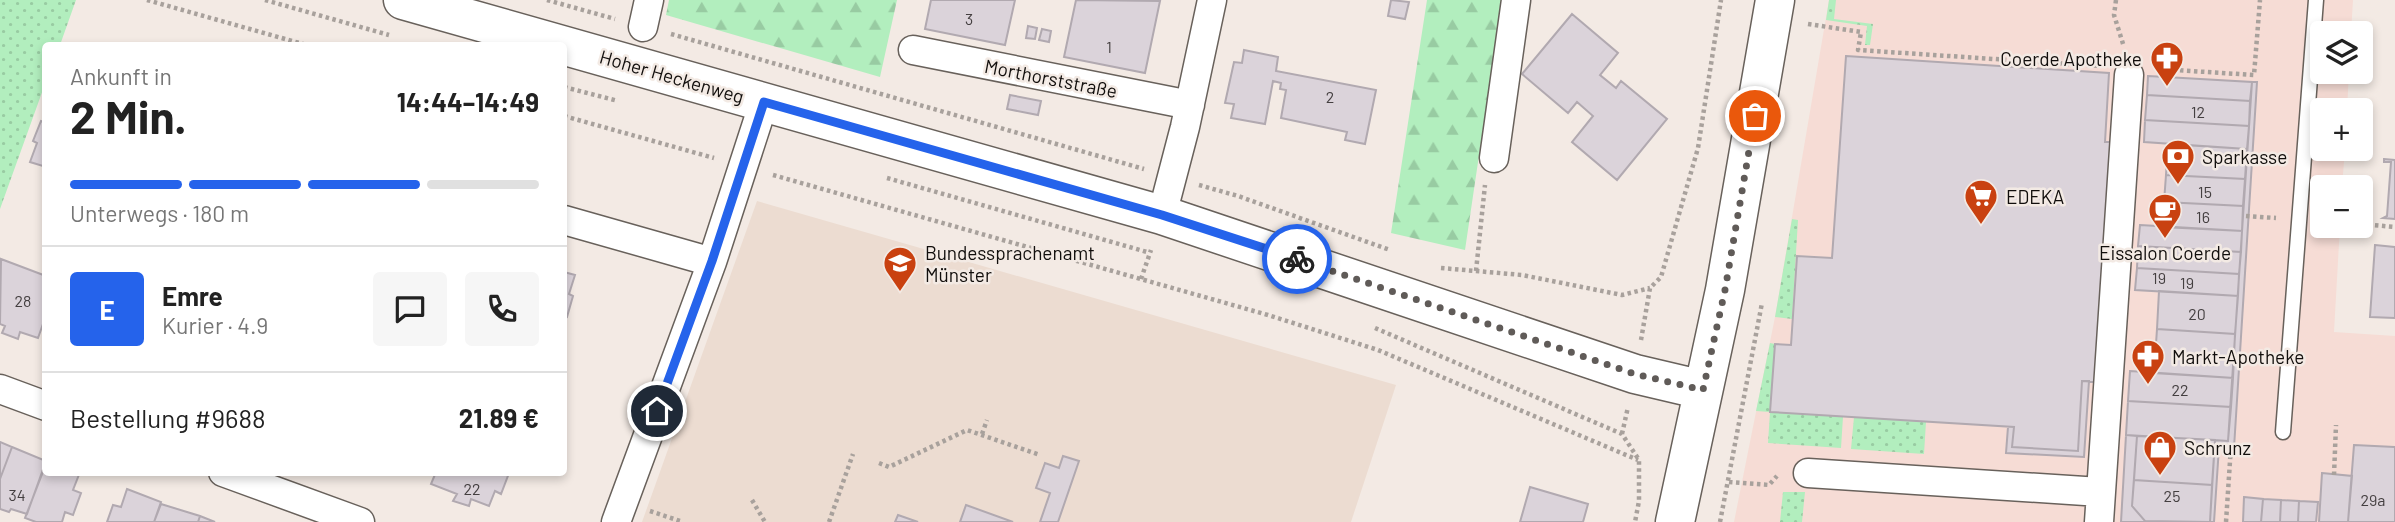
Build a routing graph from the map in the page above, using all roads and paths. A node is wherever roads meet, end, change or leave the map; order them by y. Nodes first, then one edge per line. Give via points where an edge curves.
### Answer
1 (147, 0) edge
2 (265, 0) edge
3 (403, 0) edge
4 (1212, 0) edge
5 (1516, 0) edge
6 (1721, 0) edge
7 (1774, 0) edge
8 (2116, 0) edge
9 (2260, 0) edge
10 (2316, 0) edge
11 (1808, 24) dead end
12 (396, 37) dead end
13 (296, 42) edge
14 (552, 42) edge
15 (567, 46) edge
16 (913, 50) dead end
17 (2129, 71) junction
18 (567, 88) edge
19 (621, 101) dead end
20 (764, 102) junction
21 (1189, 105) junction
22 (567, 117) edge
23 (1494, 159) joint
24 (743, 166) junction
25 (876, 174) dead end
26 (1162, 215) junction
27 (567, 221) edge
28 (2373, 225) edge
29 (2395, 227) edge
30 (1150, 252) junction
31 (1163, 257) dead end
32 (712, 261) junction
33 (1476, 271) dead end
34 (1141, 279) junction
35 (1367, 325) dead end
36 (1635, 374) junction
37 (0, 389) edge
38 (1703, 390) junction
39 (42, 405) edge
40 (987, 420) dead end
41 (2336, 425) dead end
42 (2283, 432) dead end
43 (1622, 433) junction
44 (982, 434) junction
45 (2231, 446) dead end
46 (853, 454) dead end
47 (1040, 455) dead end
48 (1639, 460) junction
49 (879, 463) dead end
50 (1808, 473) joint
51 (2334, 475) dead end
52 (234, 476) edge
53 (1729, 482) dead end
54 (2101, 492) junction
55 (752, 500) dead end
56 (360, 522) edge
57 (616, 522) edge
58 (765, 522) edge
59 (829, 522) edge
60 (1635, 522) edge
61 (1675, 522) edge
62 (2099, 522) edge
63 (2226, 522) edge

1 - 13 path
2 - 12 path
3 - 14 street, Hoher Heckenweg
4 - 21 street
5 - 23 street
6 - 36 path via 1698,148 1661,277 1650,288
7 - 38 street
8 - 17 path via 2115,15
9 - 17 path via 2254,75
10 - 42 lane
11 - 17 path via 1861,32 1858,50
15 - 20 street, Hoher Heckenweg
16 - 21 street, Morthorststraße
17 - 54 street
18 - 19 path
20 - 24 street
20 - 26 street, Hoher Heckenweg
21 - 26 street
22 - 24 path
23 - 33 path via 1487,170
24 - 32 street
24 - 34 path
25 - 30 path
26 - 36 street, Hoher Heckenweg
27 - 32 street
28 - 29 path
30 - 31 path
30 - 34 path
32 - 57 street
34 - 48 path via 1378,350
35 - 43 path
36 - 38 street, Hoher Heckenweg
36 - 43 path
37 - 39 street
38 - 61 street
40 - 44 path
41 - 51 path
43 - 48 path
44 - 47 path
44 - 49 path via 967,430 889,467
45 - 63 path
46 - 59 path
48 - 60 path
50 - 53 path via 1781,472 1769,485
50 - 54 street
52 - 56 street
54 - 62 street
55 - 58 path

